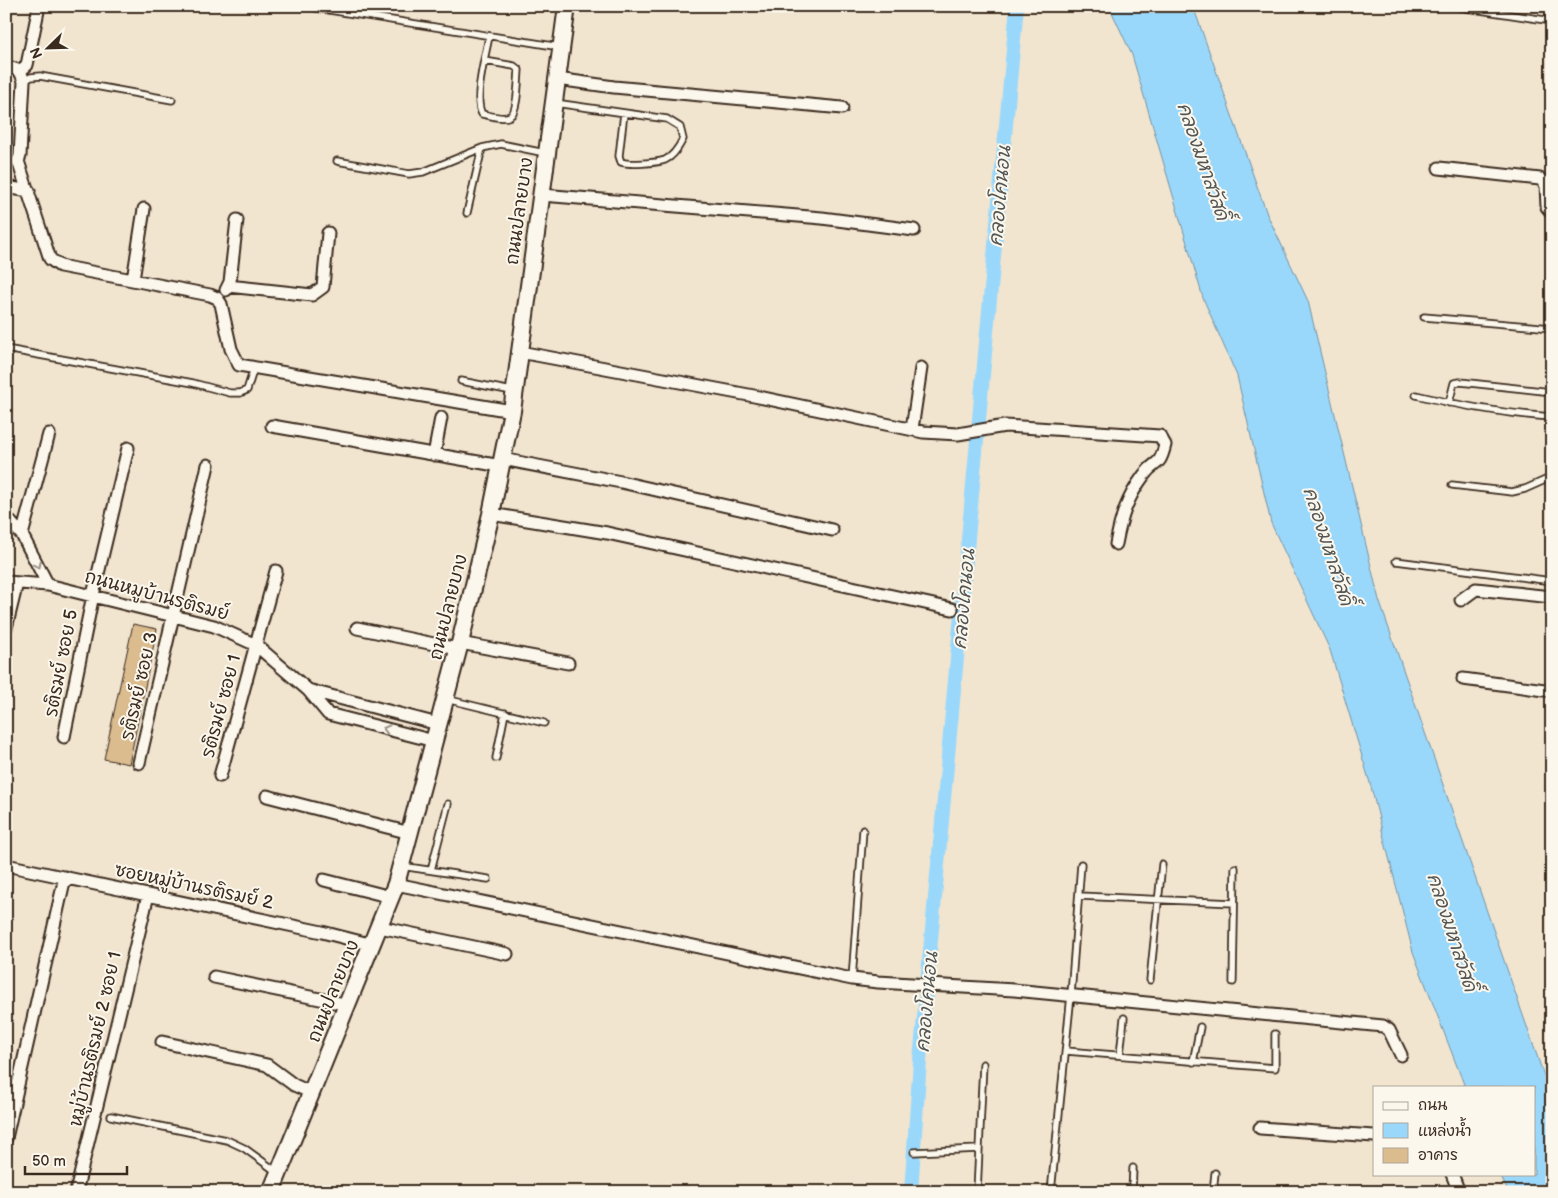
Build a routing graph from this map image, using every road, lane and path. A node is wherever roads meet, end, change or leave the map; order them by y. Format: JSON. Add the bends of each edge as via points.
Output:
{"nodes":[{"id":1,"x":39,"y":6,"type":"edge"},
{"id":2,"x":304,"y":6,"type":"edge"},
{"id":3,"x":567,"y":6,"type":"edge"},
{"id":4,"x":1453,"y":6,"type":"edge"},
{"id":5,"x":1552,"y":21,"type":"edge"},
{"id":6,"x":489,"y":36,"type":"junction"},
{"id":7,"x":562,"y":47,"type":"junction"},
{"id":8,"x":485,"y":61,"type":"junction"},
{"id":9,"x":6,"y":66,"type":"edge"},
{"id":10,"x":22,"y":76,"type":"junction"},
{"id":11,"x":557,"y":78,"type":"junction"},
{"id":12,"x":172,"y":100,"type":"dead end"},
{"id":13,"x":554,"y":103,"type":"junction"},
{"id":14,"x":842,"y":108,"type":"dead end"},
{"id":15,"x":624,"y":113,"type":"junction"},
{"id":16,"x":482,"y":148,"type":"junction"},
{"id":17,"x":547,"y":154,"type":"junction"},
{"id":18,"x":337,"y":161,"type":"dead end"},
{"id":19,"x":1439,"y":168,"type":"dead end"},
{"id":20,"x":6,"y":186,"type":"edge"},
{"id":21,"x":29,"y":191,"type":"junction"},
{"id":22,"x":542,"y":195,"type":"junction"},
{"id":23,"x":144,"y":209,"type":"dead end"},
{"id":24,"x":467,"y":213,"type":"dead end"},
{"id":25,"x":1552,"y":213,"type":"edge"},
{"id":26,"x":237,"y":220,"type":"dead end"},
{"id":27,"x":914,"y":230,"type":"dead end"},
{"id":28,"x":328,"y":233,"type":"dead end"},
{"id":29,"x":134,"y":280,"type":"junction"},
{"id":30,"x":228,"y":286,"type":"junction"},
{"id":31,"x":217,"y":298,"type":"junction"},
{"id":32,"x":1424,"y":316,"type":"dead end"},
{"id":33,"x":1552,"y":328,"type":"edge"},
{"id":34,"x":6,"y":349,"type":"edge"},
{"id":35,"x":520,"y":352,"type":"junction"},
{"id":36,"x":254,"y":368,"type":"junction"},
{"id":37,"x":921,"y":368,"type":"dead end"},
{"id":38,"x":461,"y":381,"type":"dead end"},
{"id":39,"x":515,"y":392,"type":"junction"},
{"id":40,"x":1552,"y":392,"type":"edge"},
{"id":41,"x":1416,"y":394,"type":"dead end"},
{"id":42,"x":1449,"y":403,"type":"junction"},
{"id":43,"x":512,"y":410,"type":"junction"},
{"id":44,"x":440,"y":418,"type":"dead end"},
{"id":45,"x":1552,"y":418,"type":"edge"},
{"id":46,"x":272,"y":426,"type":"dead end"},
{"id":47,"x":912,"y":429,"type":"junction"},
{"id":48,"x":49,"y":434,"type":"dead end"},
{"id":49,"x":128,"y":448,"type":"dead end"},
{"id":50,"x":434,"y":455,"type":"junction"},
{"id":51,"x":502,"y":463,"type":"junction"},
{"id":52,"x":208,"y":465,"type":"dead end"},
{"id":53,"x":1552,"y":477,"type":"edge"},
{"id":54,"x":1452,"y":485,"type":"dead end"},
{"id":55,"x":491,"y":514,"type":"junction"},
{"id":56,"x":6,"y":517,"type":"edge"},
{"id":57,"x":832,"y":530,"type":"dead end"},
{"id":58,"x":22,"y":535,"type":"junction"},
{"id":59,"x":1116,"y":544,"type":"dead end"},
{"id":60,"x":1396,"y":561,"type":"dead end"},
{"id":61,"x":276,"y":571,"type":"dead end"},
{"id":62,"x":1552,"y":581,"type":"edge"},
{"id":63,"x":12,"y":583,"type":"edge"},
{"id":64,"x":48,"y":585,"type":"junction"},
{"id":65,"x":93,"y":595,"type":"junction"},
{"id":66,"x":1552,"y":597,"type":"edge"},
{"id":67,"x":1461,"y":600,"type":"dead end"},
{"id":68,"x":952,"y":609,"type":"dead end"},
{"id":69,"x":172,"y":616,"type":"junction"},
{"id":70,"x":6,"y":628,"type":"edge"},
{"id":71,"x":357,"y":628,"type":"dead end"},
{"id":72,"x":256,"y":645,"type":"junction"},
{"id":73,"x":459,"y":646,"type":"junction"},
{"id":74,"x":568,"y":663,"type":"dead end"},
{"id":75,"x":1463,"y":679,"type":"dead end"},
{"id":76,"x":308,"y":690,"type":"junction"},
{"id":77,"x":1552,"y":691,"type":"edge"},
{"id":78,"x":444,"y":699,"type":"junction"},
{"id":79,"x":505,"y":713,"type":"junction"},
{"id":80,"x":544,"y":723,"type":"dead end"},
{"id":81,"x":438,"y":724,"type":"junction"},
{"id":82,"x":64,"y":737,"type":"dead end"},
{"id":83,"x":434,"y":741,"type":"junction"},
{"id":84,"x":496,"y":758,"type":"dead end"},
{"id":85,"x":139,"y":763,"type":"dead end"},
{"id":86,"x":220,"y":776,"type":"dead end"},
{"id":87,"x":267,"y":796,"type":"dead end"},
{"id":88,"x":448,"y":804,"type":"dead end"},
{"id":89,"x":863,"y":830,"type":"dead end"},
{"id":90,"x":410,"y":833,"type":"junction"},
{"id":91,"x":1081,"y":864,"type":"dead end"},
{"id":92,"x":1162,"y":864,"type":"dead end"},
{"id":93,"x":6,"y":865,"type":"edge"},
{"id":94,"x":401,"y":866,"type":"junction"},
{"id":95,"x":1235,"y":868,"type":"dead end"},
{"id":96,"x":431,"y":870,"type":"junction"},
{"id":97,"x":65,"y":877,"type":"junction"},
{"id":98,"x":488,"y":879,"type":"dead end"},
{"id":99,"x":324,"y":880,"type":"dead end"},
{"id":100,"x":394,"y":891,"type":"junction"},
{"id":101,"x":148,"y":894,"type":"junction"},
{"id":102,"x":1079,"y":896,"type":"junction"},
{"id":103,"x":1157,"y":899,"type":"junction"},
{"id":104,"x":1234,"y":903,"type":"junction"},
{"id":105,"x":380,"y":927,"type":"junction"},
{"id":106,"x":374,"y":945,"type":"junction"},
{"id":107,"x":507,"y":954,"type":"dead end"},
{"id":108,"x":214,"y":977,"type":"dead end"},
{"id":109,"x":852,"y":979,"type":"junction"},
{"id":110,"x":1150,"y":980,"type":"dead end"},
{"id":111,"x":1233,"y":982,"type":"dead end"},
{"id":112,"x":1071,"y":995,"type":"junction"},
{"id":113,"x":349,"y":1005,"type":"junction"},
{"id":114,"x":1124,"y":1018,"type":"dead end"},
{"id":115,"x":1200,"y":1027,"type":"dead end"},
{"id":116,"x":1275,"y":1034,"type":"dead end"},
{"id":117,"x":162,"y":1042,"type":"dead end"},
{"id":118,"x":1066,"y":1051,"type":"junction"},
{"id":119,"x":1120,"y":1056,"type":"junction"},
{"id":120,"x":1401,"y":1056,"type":"dead end"},
{"id":121,"x":1193,"y":1062,"type":"junction"},
{"id":122,"x":984,"y":1064,"type":"dead end"},
{"id":123,"x":312,"y":1093,"type":"junction"},
{"id":124,"x":111,"y":1116,"type":"dead end"},
{"id":125,"x":1260,"y":1128,"type":"dead end"},
{"id":126,"x":1373,"y":1136,"type":"edge"},
{"id":127,"x":6,"y":1138,"type":"edge"},
{"id":128,"x":979,"y":1149,"type":"junction"},
{"id":129,"x":914,"y":1152,"type":"dead end"},
{"id":130,"x":1133,"y":1168,"type":"dead end"},
{"id":131,"x":279,"y":1173,"type":"junction"},
{"id":132,"x":1215,"y":1173,"type":"dead end"},
{"id":133,"x":1453,"y":1176,"type":"edge"},
{"id":134,"x":76,"y":1192,"type":"edge"},
{"id":135,"x":271,"y":1192,"type":"edge"},
{"id":136,"x":977,"y":1192,"type":"edge"},
{"id":137,"x":1051,"y":1192,"type":"edge"},
{"id":138,"x":1132,"y":1192,"type":"edge"},
{"id":139,"x":1213,"y":1192,"type":"edge"},
{"id":140,"x":1459,"y":1192,"type":"edge"}],
"edges":[{"from":1,"to":10,"type":"street"},
{"from":2,"to":6,"type":"lane"},
{"from":3,"to":7,"type":"street","name":"ถนนปลายบาง"},
{"from":4,"to":5,"type":"lane"},
{"from":6,"to":7,"type":"lane"},
{"from":6,"to":8,"type":"lane"},
{"from":7,"to":11,"type":"street","name":"ถนนปลายบาง"},
{"from":8,"to":8,"type":"lane","via":[[514,66],[519,70],[512,116],[482,114],[480,111],[478,102]]},
{"from":9,"to":10,"type":"street"},
{"from":10,"to":12,"type":"lane","via":[[40,76]]},
{"from":10,"to":21,"type":"street","via":[[18,161]]},
{"from":11,"to":13,"type":"street","name":"ถนนปลายบาง"},
{"from":11,"to":14,"type":"street","via":[[614,87]]},
{"from":13,"to":15,"type":"lane"},
{"from":13,"to":17,"type":"street","name":"ถนนปลายบาง"},
{"from":15,"to":15,"type":"lane","via":[[621,162],[665,160],[679,148],[683,139],[680,127],[667,120]]},
{"from":16,"to":17,"type":"lane","via":[[501,144]]},
{"from":16,"to":18,"type":"lane","via":[[409,174]]},
{"from":16,"to":24,"type":"lane"},
{"from":17,"to":22,"type":"street","name":"ถนนปลายบาง"},
{"from":19,"to":25,"type":"street","via":[[1540,179],[1546,185],[1547,207]]},
{"from":20,"to":21,"type":"street"},
{"from":21,"to":29,"type":"street","via":[[50,259],[60,266]]},
{"from":22,"to":27,"type":"street","via":[[822,218]]},
{"from":22,"to":35,"type":"street","name":"ถนนปลายบาง"},
{"from":23,"to":29,"type":"street"},
{"from":26,"to":30,"type":"street"},
{"from":28,"to":30,"type":"street","via":[[322,287],[312,295]]},
{"from":29,"to":31,"type":"street"},
{"from":30,"to":31,"type":"street"},
{"from":31,"to":36,"type":"street","via":[[231,349],[239,365]]},
{"from":32,"to":33,"type":"lane"},
{"from":34,"to":36,"type":"lane","via":[[230,393],[247,390]]},
{"from":35,"to":39,"type":"street","name":"ถนนปลายบาง"},
{"from":35,"to":47,"type":"street"},
{"from":36,"to":43,"type":"street"},
{"from":37,"to":47,"type":"street"},
{"from":38,"to":39,"type":"lane"},
{"from":39,"to":43,"type":"street","name":"ถนนปลายบาง"},
{"from":40,"to":42,"type":"lane","via":[[1460,382],[1454,383]]},
{"from":41,"to":42,"type":"lane"},
{"from":42,"to":45,"type":"lane"},
{"from":43,"to":51,"type":"street","name":"ถนนปลายบาง"},
{"from":44,"to":50,"type":"street"},
{"from":46,"to":50,"type":"street"},
{"from":47,"to":59,"type":"street","via":[[939,434],[970,434],[990,428],[1064,429],[1160,436],[1165,445],[1161,461],[1143,476],[1122,510]]},
{"from":48,"to":58,"type":"street"},
{"from":49,"to":65,"type":"street","name":"รติรมย์ ซอย 5"},
{"from":50,"to":51,"type":"street"},
{"from":51,"to":55,"type":"street","name":"ถนนปลายบาง"},
{"from":51,"to":57,"type":"street","via":[[620,482]]},
{"from":52,"to":69,"type":"street","name":"รติรมย์ ซอย 3"},
{"from":53,"to":54,"type":"lane","via":[[1512,492]]},
{"from":55,"to":68,"type":"street","via":[[607,533]]},
{"from":55,"to":73,"type":"street","name":"ถนนปลายบาง"},
{"from":56,"to":58,"type":"street"},
{"from":58,"to":64,"type":"street","one_way":true},
{"from":60,"to":62,"type":"lane"},
{"from":61,"to":72,"type":"street","name":"รติรมย์ ซอย 1"},
{"from":63,"to":64,"type":"street","name":"ถนนหมูบ้านรติรมย์"},
{"from":63,"to":70,"type":"street"},
{"from":64,"to":65,"type":"street","name":"ถนนหมูบ้านรติรมย์"},
{"from":65,"to":69,"type":"street","name":"ถนนหมูบ้านรติรมย์"},
{"from":65,"to":82,"type":"street","name":"รติรมย์ ซอย 5"},
{"from":66,"to":67,"type":"street","via":[[1476,589]]},
{"from":69,"to":72,"type":"street","name":"ถนนหมูบ้านรติรมย์","via":[[214,626]]},
{"from":69,"to":85,"type":"street","name":"รติรมย์ ซอย 3"},
{"from":71,"to":73,"type":"street"},
{"from":72,"to":76,"type":"street","name":"ถนนหมูบ้านรติรมย์"},
{"from":72,"to":86,"type":"street","name":"รติรมย์ ซอย 1"},
{"from":73,"to":74,"type":"street"},
{"from":73,"to":78,"type":"street","name":"ถนนปลายบาง"},
{"from":75,"to":77,"type":"street"},
{"from":76,"to":81,"type":"street"},
{"from":83,"to":76,"type":"street","name":"ถนนหมูบ้านรติรมย์","one_way":true,"via":[[328,714]]},
{"from":78,"to":79,"type":"lane"},
{"from":78,"to":81,"type":"street","name":"ถนนปลายบาง"},
{"from":79,"to":80,"type":"lane"},
{"from":79,"to":84,"type":"lane"},
{"from":81,"to":83,"type":"street","name":"ถนนปลายบาง"},
{"from":83,"to":90,"type":"street","name":"ถนนปลายบาง"},
{"from":87,"to":90,"type":"street"},
{"from":88,"to":96,"type":"lane"},
{"from":89,"to":109,"type":"lane"},
{"from":90,"to":94,"type":"street","name":"ถนนปลายบาง"},
{"from":91,"to":102,"type":"lane"},
{"from":92,"to":103,"type":"lane"},
{"from":93,"to":97,"type":"street","name":"ซอยหมู่บ้านรติรมย์ 2"},
{"from":94,"to":96,"type":"lane"},
{"from":94,"to":100,"type":"street","name":"ถนนปลายบาง"},
{"from":95,"to":104,"type":"lane"},
{"from":96,"to":98,"type":"lane"},
{"from":97,"to":101,"type":"street","name":"ซอยหมู่บ้านรติรมย์ 2"},
{"from":97,"to":127,"type":"street"},
{"from":99,"to":100,"type":"street"},
{"from":100,"to":105,"type":"street","name":"ถนนปลายบาง"},
{"from":100,"to":109,"type":"street"},
{"from":101,"to":106,"type":"street","name":"ซอยหมู่บ้านรติรมย์ 2"},
{"from":101,"to":134,"type":"street","name":"หมู่บ้านรติรมย์ 2 ซอย 1"},
{"from":102,"to":103,"type":"lane"},
{"from":102,"to":112,"type":"lane"},
{"from":103,"to":104,"type":"lane"},
{"from":103,"to":110,"type":"lane"},
{"from":104,"to":111,"type":"lane"},
{"from":105,"to":106,"type":"street","name":"ถนนปลายบาง"},
{"from":105,"to":107,"type":"street"},
{"from":106,"to":113,"type":"street","name":"ถนนปลายบาง"},
{"from":108,"to":113,"type":"street"},
{"from":109,"to":112,"type":"street"},
{"from":112,"to":118,"type":"lane"},
{"from":112,"to":120,"type":"street","via":[[1384,1026]]},
{"from":113,"to":123,"type":"street","name":"ถนนปลายบาง"},
{"from":114,"to":119,"type":"lane"},
{"from":115,"to":121,"type":"lane"},
{"from":116,"to":121,"type":"lane","via":[[1275,1068]]},
{"from":117,"to":123,"type":"street","via":[[267,1065],[294,1085]]},
{"from":118,"to":119,"type":"lane"},
{"from":118,"to":137,"type":"lane"},
{"from":119,"to":121,"type":"lane"},
{"from":122,"to":128,"type":"lane"},
{"from":123,"to":131,"type":"street","name":"ถนนปลายบาง"},
{"from":124,"to":131,"type":"lane","via":[[227,1140]]},
{"from":125,"to":126,"type":"street"},
{"from":128,"to":129,"type":"lane"},
{"from":128,"to":136,"type":"lane"},
{"from":130,"to":138,"type":"lane"},
{"from":131,"to":135,"type":"street","name":"ถนนปลายบาง"},
{"from":132,"to":139,"type":"lane"},
{"from":133,"to":140,"type":"street"}]}
